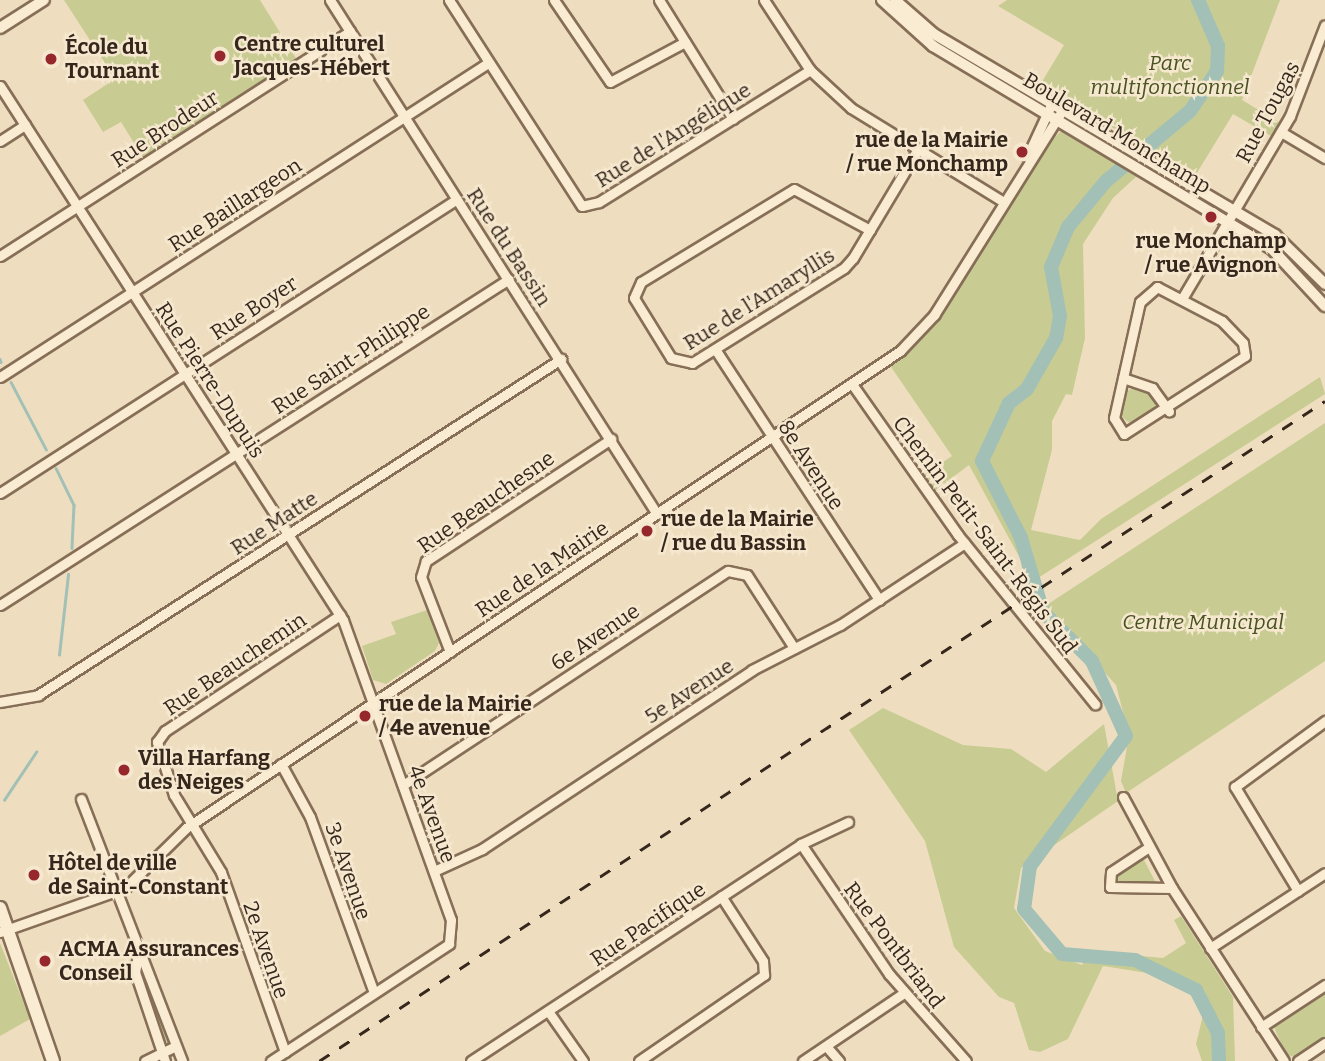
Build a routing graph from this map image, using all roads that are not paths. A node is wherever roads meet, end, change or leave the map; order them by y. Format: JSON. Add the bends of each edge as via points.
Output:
{"nodes":[{"id":1,"x":44,"y":0,"type":"edge"},
{"id":2,"x":330,"y":0,"type":"edge"},
{"id":3,"x":449,"y":0,"type":"edge"},
{"id":4,"x":554,"y":0,"type":"edge"},
{"id":5,"x":659,"y":0,"type":"edge"},
{"id":6,"x":764,"y":0,"type":"edge"},
{"id":7,"x":882,"y":0,"type":"edge"},
{"id":8,"x":895,"y":0,"type":"edge"},
{"id":9,"x":1325,"y":26,"type":"edge"},
{"id":10,"x":0,"y":28,"type":"edge"},
{"id":11,"x":350,"y":31,"type":"junction"},
{"id":12,"x":685,"y":42,"type":"junction"},
{"id":13,"x":488,"y":63,"type":"junction"},
{"id":14,"x":810,"y":70,"type":"junction"},
{"id":15,"x":0,"y":86,"type":"edge"},
{"id":16,"x":1052,"y":103,"type":"junction"},
{"id":17,"x":1063,"y":110,"type":"junction"},
{"id":18,"x":1045,"y":114,"type":"junction"},
{"id":19,"x":405,"y":116,"type":"junction"},
{"id":20,"x":733,"y":119,"type":"junction"},
{"id":21,"x":1056,"y":120,"type":"junction"},
{"id":22,"x":25,"y":125,"type":"junction"},
{"id":23,"x":1281,"y":132,"type":"junction"},
{"id":24,"x":0,"y":141,"type":"edge"},
{"id":25,"x":917,"y":151,"type":"junction"},
{"id":26,"x":1325,"y":158,"type":"edge"},
{"id":27,"x":1026,"y":159,"type":"junction"},
{"id":28,"x":457,"y":198,"type":"junction"},
{"id":29,"x":1002,"y":201,"type":"junction"},
{"id":30,"x":78,"y":206,"type":"junction"},
{"id":31,"x":1234,"y":211,"type":"junction"},
{"id":32,"x":1228,"y":222,"type":"junction"},
{"id":33,"x":870,"y":230,"type":"junction"},
{"id":34,"x":0,"y":256,"type":"edge"},
{"id":35,"x":509,"y":279,"type":"junction"},
{"id":36,"x":1325,"y":284,"type":"edge"},
{"id":37,"x":132,"y":292,"type":"junction"},
{"id":38,"x":1183,"y":297,"type":"junction"},
{"id":39,"x":1325,"y":306,"type":"edge"},
{"id":40,"x":715,"y":349,"type":"junction"},
{"id":41,"x":561,"y":359,"type":"junction"},
{"id":42,"x":185,"y":373,"type":"junction"},
{"id":43,"x":0,"y":377,"type":"edge"},
{"id":44,"x":1123,"y":378,"type":"junction"},
{"id":45,"x":852,"y":384,"type":"junction"},
{"id":46,"x":1169,"y":411,"type":"junction"},
{"id":47,"x":772,"y":437,"type":"junction"},
{"id":48,"x":611,"y":439,"type":"junction"},
{"id":49,"x":237,"y":454,"type":"junction"},
{"id":50,"x":0,"y":493,"type":"edge"},
{"id":51,"x":657,"y":514,"type":"junction"},
{"id":52,"x":289,"y":535,"type":"junction"},
{"id":53,"x":965,"y":543,"type":"junction"},
{"id":54,"x":879,"y":600,"type":"junction"},
{"id":55,"x":0,"y":605,"type":"edge"},
{"id":56,"x":340,"y":615,"type":"junction"},
{"id":57,"x":794,"y":648,"type":"junction"},
{"id":58,"x":450,"y":652,"type":"junction"},
{"id":59,"x":0,"y":702,"type":"edge"},
{"id":60,"x":373,"y":703,"type":"junction"},
{"id":61,"x":1095,"y":704,"type":"dead end"},
{"id":62,"x":1325,"y":721,"type":"edge"},
{"id":63,"x":281,"y":764,"type":"junction"},
{"id":64,"x":403,"y":785,"type":"junction"},
{"id":65,"x":1123,"y":797,"type":"dead end"},
{"id":66,"x":81,"y":799,"type":"dead end"},
{"id":67,"x":848,"y":822,"type":"dead end"},
{"id":68,"x":192,"y":823,"type":"junction"},
{"id":69,"x":801,"y":844,"type":"junction"},
{"id":70,"x":1149,"y":847,"type":"junction"},
{"id":71,"x":433,"y":871,"type":"junction"},
{"id":72,"x":1325,"y":873,"type":"edge"},
{"id":73,"x":1172,"y":888,"type":"junction"},
{"id":74,"x":1298,"y":891,"type":"junction"},
{"id":75,"x":115,"y":893,"type":"junction"},
{"id":76,"x":721,"y":896,"type":"junction"},
{"id":77,"x":0,"y":908,"type":"edge"},
{"id":78,"x":4,"y":930,"type":"edge"},
{"id":79,"x":1210,"y":948,"type":"junction"},
{"id":80,"x":138,"y":954,"type":"junction"},
{"id":81,"x":1325,"y":985,"type":"edge"},
{"id":82,"x":374,"y":993,"type":"junction"},
{"id":83,"x":904,"y":993,"type":"junction"},
{"id":84,"x":548,"y":1011,"type":"junction"},
{"id":85,"x":1261,"y":1027,"type":"junction"},
{"id":86,"x":1325,"y":1043,"type":"edge"},
{"id":87,"x":176,"y":1046,"type":"junction"},
{"id":88,"x":826,"y":1046,"type":"junction"},
{"id":89,"x":162,"y":1051,"type":"junction"},
{"id":90,"x":285,"y":1052,"type":"junction"},
{"id":91,"x":53,"y":1061,"type":"edge"},
{"id":92,"x":145,"y":1061,"type":"edge"},
{"id":93,"x":165,"y":1061,"type":"edge"},
{"id":94,"x":181,"y":1061,"type":"edge"},
{"id":95,"x":271,"y":1061,"type":"edge"},
{"id":96,"x":471,"y":1061,"type":"edge"},
{"id":97,"x":583,"y":1061,"type":"edge"},
{"id":98,"x":639,"y":1061,"type":"edge"},
{"id":99,"x":803,"y":1061,"type":"edge"},
{"id":100,"x":839,"y":1061,"type":"edge"},
{"id":101,"x":966,"y":1061,"type":"edge"},
{"id":102,"x":1284,"y":1061,"type":"edge"},
{"id":103,"x":1298,"y":1061,"type":"edge"}],
"edges":[{"from":1,"to":10,"type":"street"},
{"from":2,"to":11,"type":"street","name":"Rue du Bassin"},
{"from":3,"to":13,"type":"street","name":"Rue de l'Angélique"},
{"from":4,"to":12,"type":"street","via":[[610,82]]},
{"from":5,"to":12,"type":"street"},
{"from":6,"to":14,"type":"street"},
{"from":7,"to":18,"type":"street","name":"Boulevard Monchamp","via":[[926,42]]},
{"from":8,"to":16,"type":"street","name":"Boulevard Monchamp","via":[[934,34]]},
{"from":9,"to":23,"type":"street","name":"Rue Tougas"},
{"from":11,"to":19,"type":"street","name":"Rue du Bassin"},
{"from":11,"to":30,"type":"street","name":"Rue Brodeur"},
{"from":12,"to":20,"type":"street"},
{"from":13,"to":19,"type":"street","name":"Rue Baillargeon"},
{"from":13,"to":20,"type":"street","name":"Rue de l'Angélique","via":[[582,206]]},
{"from":14,"to":20,"type":"street","name":"Rue de l'Angélique"},
{"from":14,"to":25,"type":"street","via":[[860,116]]},
{"from":15,"to":22,"type":"street","name":"Rue Pierre-Dupuis"},
{"from":16,"to":17,"type":"street","name":"Boulevard Monchamp"},
{"from":16,"to":18,"type":"street","name":"Rue de la Mairie"},
{"from":17,"to":21,"type":"street","name":"Rue de la Mairie"},
{"from":17,"to":31,"type":"street","name":"Boulevard Monchamp"},
{"from":18,"to":21,"type":"street","name":"Boulevard Monchamp"},
{"from":18,"to":27,"type":"street","name":"Rue de la Mairie"},
{"from":19,"to":28,"type":"street","name":"Rue du Bassin"},
{"from":19,"to":37,"type":"street","name":"Rue Baillargeon"},
{"from":21,"to":27,"type":"street","name":"Rue de la Mairie"},
{"from":21,"to":32,"type":"street","name":"Boulevard Monchamp"},
{"from":22,"to":24,"type":"street"},
{"from":22,"to":30,"type":"street","name":"Rue Pierre-Dupuis"},
{"from":23,"to":26,"type":"street"},
{"from":23,"to":31,"type":"street","name":"Rue Tougas"},
{"from":25,"to":29,"type":"street"},
{"from":25,"to":33,"type":"street","name":"Rue de l'Amaryllis"},
{"from":27,"to":29,"type":"street","name":"Rue de la Mairie"},
{"from":28,"to":35,"type":"street","name":"Rue du Bassin"},
{"from":28,"to":42,"type":"street","name":"Rue Boyer"},
{"from":29,"to":45,"type":"street","name":"Rue de la Mairie","via":[[925,328]]},
{"from":30,"to":34,"type":"street","name":"Rue Brodeur"},
{"from":30,"to":37,"type":"street","name":"Rue Pierre-Dupuis"},
{"from":31,"to":32,"type":"street","name":"Rue Tougas"},
{"from":31,"to":36,"type":"street","name":"Boulevard Monchamp","via":[[1293,248]]},
{"from":32,"to":38,"type":"street","name":"Rue Tougas"},
{"from":32,"to":39,"type":"street","name":"Boulevard Monchamp","via":[[1287,261]]},
{"from":33,"to":40,"type":"street","name":"Rue de l'Amaryllis","via":[[838,273]]},
{"from":33,"to":40,"type":"street","name":"Rue de l'Amaryllis","via":[[794,188],[638,285],[636,302],[674,361],[687,365]]},
{"from":35,"to":41,"type":"street","name":"Rue du Bassin"},
{"from":35,"to":49,"type":"street","name":"Rue Saint-Philippe"},
{"from":37,"to":42,"type":"street","name":"Rue Pierre-Dupuis"},
{"from":37,"to":43,"type":"street","name":"Rue Baillargeon"},
{"from":38,"to":44,"type":"street","via":[[1161,287],[1144,293]]},
{"from":38,"to":46,"type":"street","via":[[1229,327],[1245,352],[1236,366]]},
{"from":40,"to":47,"type":"street","name":"8e Avenue"},
{"from":41,"to":48,"type":"street","name":"Rue du Bassin"},
{"from":41,"to":52,"type":"street","name":"Rue Matte"},
{"from":42,"to":49,"type":"street","name":"Rue Pierre-Dupuis"},
{"from":42,"to":50,"type":"street","name":"Rue Boyer"},
{"from":44,"to":46,"type":"street","via":[[1152,388]]},
{"from":44,"to":46,"type":"street","via":[[1113,423],[1121,433],[1133,434]]},
{"from":45,"to":47,"type":"street","name":"Rue de la Mairie"},
{"from":45,"to":53,"type":"street","name":"Chemin Petit-Saint-Régis Sud"},
{"from":47,"to":51,"type":"street","name":"Rue de la Mairie"},
{"from":47,"to":54,"type":"street","name":"8e Avenue"},
{"from":48,"to":51,"type":"street","name":"Rue du Bassin"},
{"from":48,"to":58,"type":"street","name":"Rue Beauchesne","via":[[426,561],[421,578]]},
{"from":49,"to":52,"type":"street","name":"Rue Pierre-Dupuis"},
{"from":49,"to":55,"type":"street","name":"Rue Saint-Philippe"},
{"from":51,"to":58,"type":"street","name":"Rue de la Mairie"},
{"from":52,"to":56,"type":"street","name":"Rue Pierre-Dupuis"},
{"from":52,"to":59,"type":"street","name":"Rue Matte","via":[[38,695]]},
{"from":53,"to":54,"type":"street","name":"5e Avenue"},
{"from":53,"to":61,"type":"street","name":"Chemin Petit-Saint-Régis Sud"},
{"from":54,"to":57,"type":"street","name":"5e Avenue"},
{"from":56,"to":60,"type":"street","name":"Rue Pierre-Dupuis"},
{"from":56,"to":68,"type":"street","name":"Rue Beauchemin","via":[[160,736],[158,749],[172,789]]},
{"from":57,"to":64,"type":"street","name":"6e Avenue","via":[[738,569]]},
{"from":57,"to":71,"type":"street","name":"5e Avenue","via":[[482,849]]},
{"from":58,"to":60,"type":"street","name":"Rue de la Mairie"},
{"from":60,"to":63,"type":"street","name":"Rue de la Mairie"},
{"from":60,"to":64,"type":"street","name":"4e Avenue"},
{"from":62,"to":74,"type":"street","via":[[1235,787]]},
{"from":63,"to":68,"type":"street","name":"Rue de la Mairie"},
{"from":63,"to":82,"type":"street","name":"3e Avenue","via":[[310,817]]},
{"from":64,"to":71,"type":"street","name":"4e Avenue"},
{"from":65,"to":70,"type":"street"},
{"from":66,"to":75,"type":"street"},
{"from":67,"to":69,"type":"street","name":"Rue Pacifique"},
{"from":68,"to":75,"type":"street","name":"Rue de la Mairie"},
{"from":68,"to":90,"type":"street","name":"2e Avenue","via":[[220,872]]},
{"from":69,"to":76,"type":"street","name":"Rue Pacifique"},
{"from":69,"to":83,"type":"street","name":"Rue Pontbriand"},
{"from":70,"to":73,"type":"street"},
{"from":70,"to":73,"type":"street","via":[[1111,872],[1110,887]]},
{"from":71,"to":82,"type":"street","name":"4e Avenue","via":[[453,938]]},
{"from":72,"to":74,"type":"street"},
{"from":73,"to":79,"type":"street"},
{"from":74,"to":79,"type":"street"},
{"from":75,"to":78,"type":"street","name":"Rue de la Mairie"},
{"from":75,"to":80,"type":"street"},
{"from":76,"to":84,"type":"street","name":"Rue Pacifique"},
{"from":76,"to":98,"type":"street","via":[[763,961],[764,975]]},
{"from":77,"to":78,"type":"main road"},
{"from":78,"to":91,"type":"main road"},
{"from":79,"to":85,"type":"street"},
{"from":80,"to":87,"type":"street","via":[[150,967]]},
{"from":80,"to":89,"type":"street","via":[[135,972]]},
{"from":81,"to":85,"type":"street"},
{"from":82,"to":90,"type":"street"},
{"from":83,"to":88,"type":"street"},
{"from":83,"to":101,"type":"street","name":"Rue Pontbriand"},
{"from":84,"to":96,"type":"street","name":"Rue Pacifique"},
{"from":84,"to":97,"type":"street"},
{"from":85,"to":102,"type":"street"},
{"from":86,"to":103,"type":"street"},
{"from":87,"to":89,"type":"street"},
{"from":87,"to":94,"type":"street"},
{"from":88,"to":99,"type":"street"},
{"from":88,"to":100,"type":"street"},
{"from":89,"to":92,"type":"street"},
{"from":89,"to":93,"type":"street"},
{"from":90,"to":95,"type":"street"}]}
